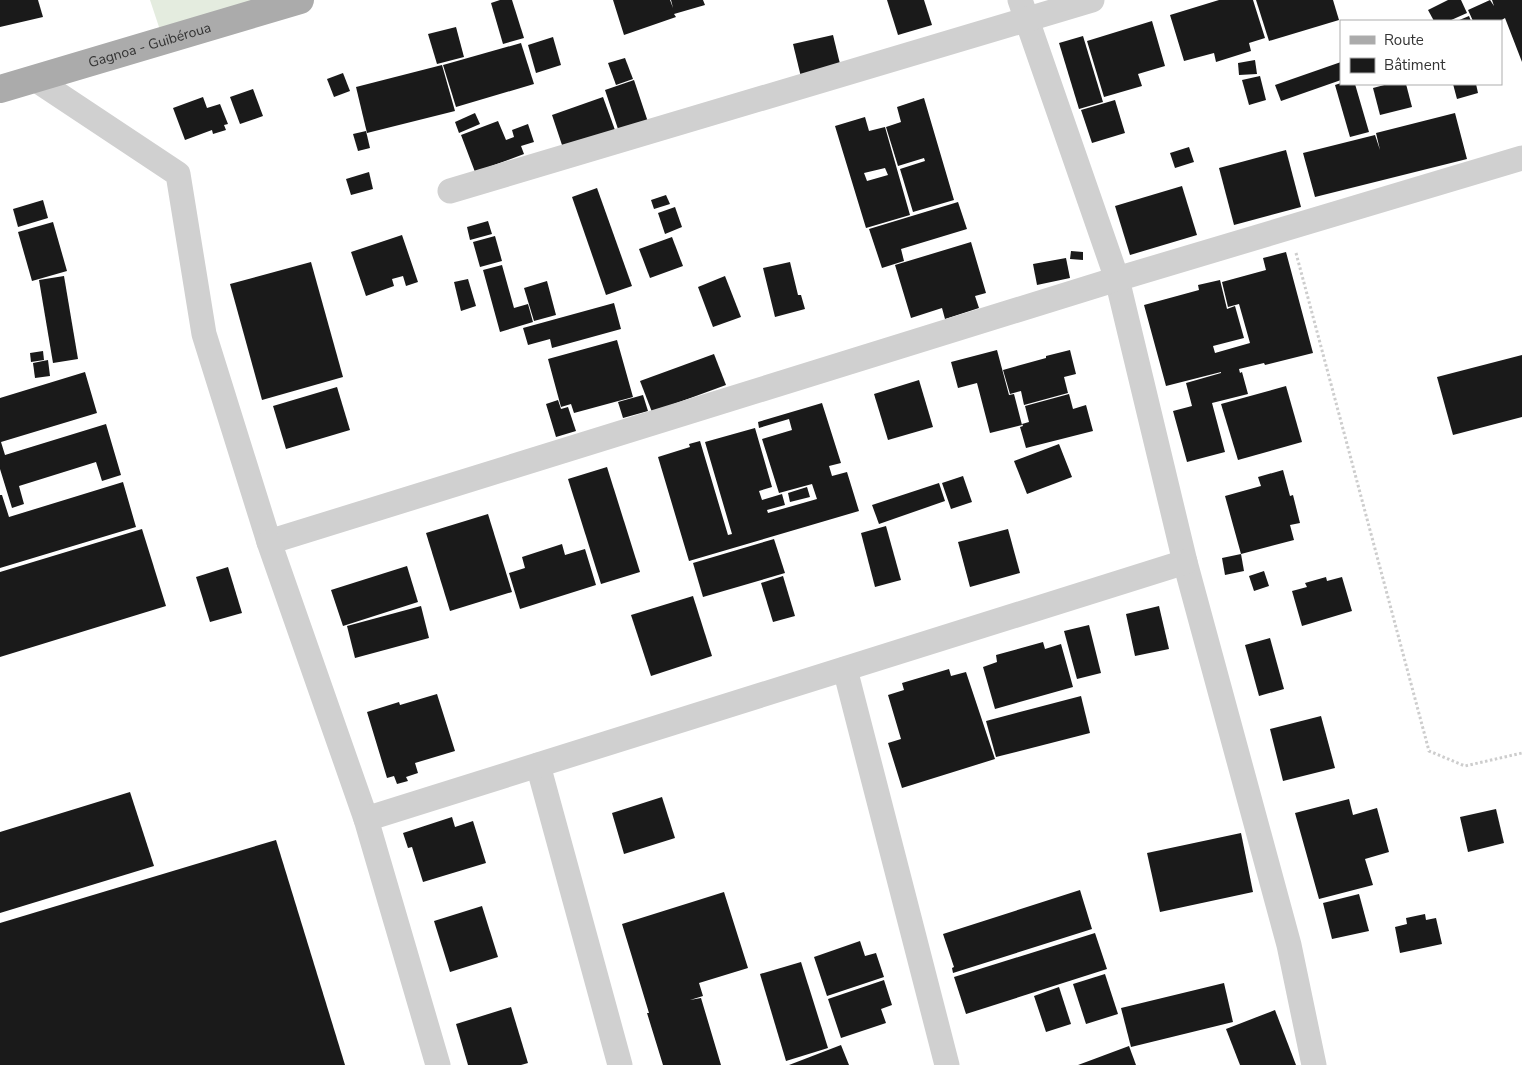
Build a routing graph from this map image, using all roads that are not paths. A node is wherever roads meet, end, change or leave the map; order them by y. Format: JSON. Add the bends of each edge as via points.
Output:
{"nodes":[{"id":1,"x":300,"y":0,"type":"edge"},
{"id":2,"x":1092,"y":0,"type":"edge"},
{"id":3,"x":1023,"y":9,"type":"edge"},
{"id":4,"x":35,"y":79,"type":"junction"},
{"id":5,"x":0,"y":89,"type":"edge"},
{"id":6,"x":1522,"y":158,"type":"edge"},
{"id":7,"x":450,"y":191,"type":"dead end"},
{"id":8,"x":1117,"y":279,"type":"junction"},
{"id":9,"x":269,"y":542,"type":"junction"},
{"id":10,"x":1185,"y":562,"type":"junction"},
{"id":11,"x":845,"y":669,"type":"junction"},
{"id":12,"x":538,"y":765,"type":"junction"},
{"id":13,"x":366,"y":818,"type":"junction"},
{"id":14,"x":438,"y":1065,"type":"edge"},
{"id":15,"x":620,"y":1065,"type":"edge"},
{"id":16,"x":947,"y":1065,"type":"edge"},
{"id":17,"x":1314,"y":1065,"type":"edge"}],
"edges":[{"from":1,"to":4,"type":"main road","name":"Gagnoa - Guibéroua"},
{"from":2,"to":3,"type":"street"},
{"from":3,"to":7,"type":"street"},
{"from":3,"to":8,"type":"street"},
{"from":4,"to":5,"type":"main road","name":"Gagnoa - Guibéroua"},
{"from":4,"to":9,"type":"street","via":[[178,174],[204,334]]},
{"from":6,"to":8,"type":"street"},
{"from":8,"to":9,"type":"street"},
{"from":8,"to":10,"type":"street"},
{"from":9,"to":13,"type":"street"},
{"from":10,"to":11,"type":"street"},
{"from":10,"to":17,"type":"street","via":[[1289,946]]},
{"from":11,"to":12,"type":"street"},
{"from":11,"to":16,"type":"street"},
{"from":12,"to":13,"type":"street"},
{"from":12,"to":15,"type":"street"},
{"from":13,"to":14,"type":"street"}]}
